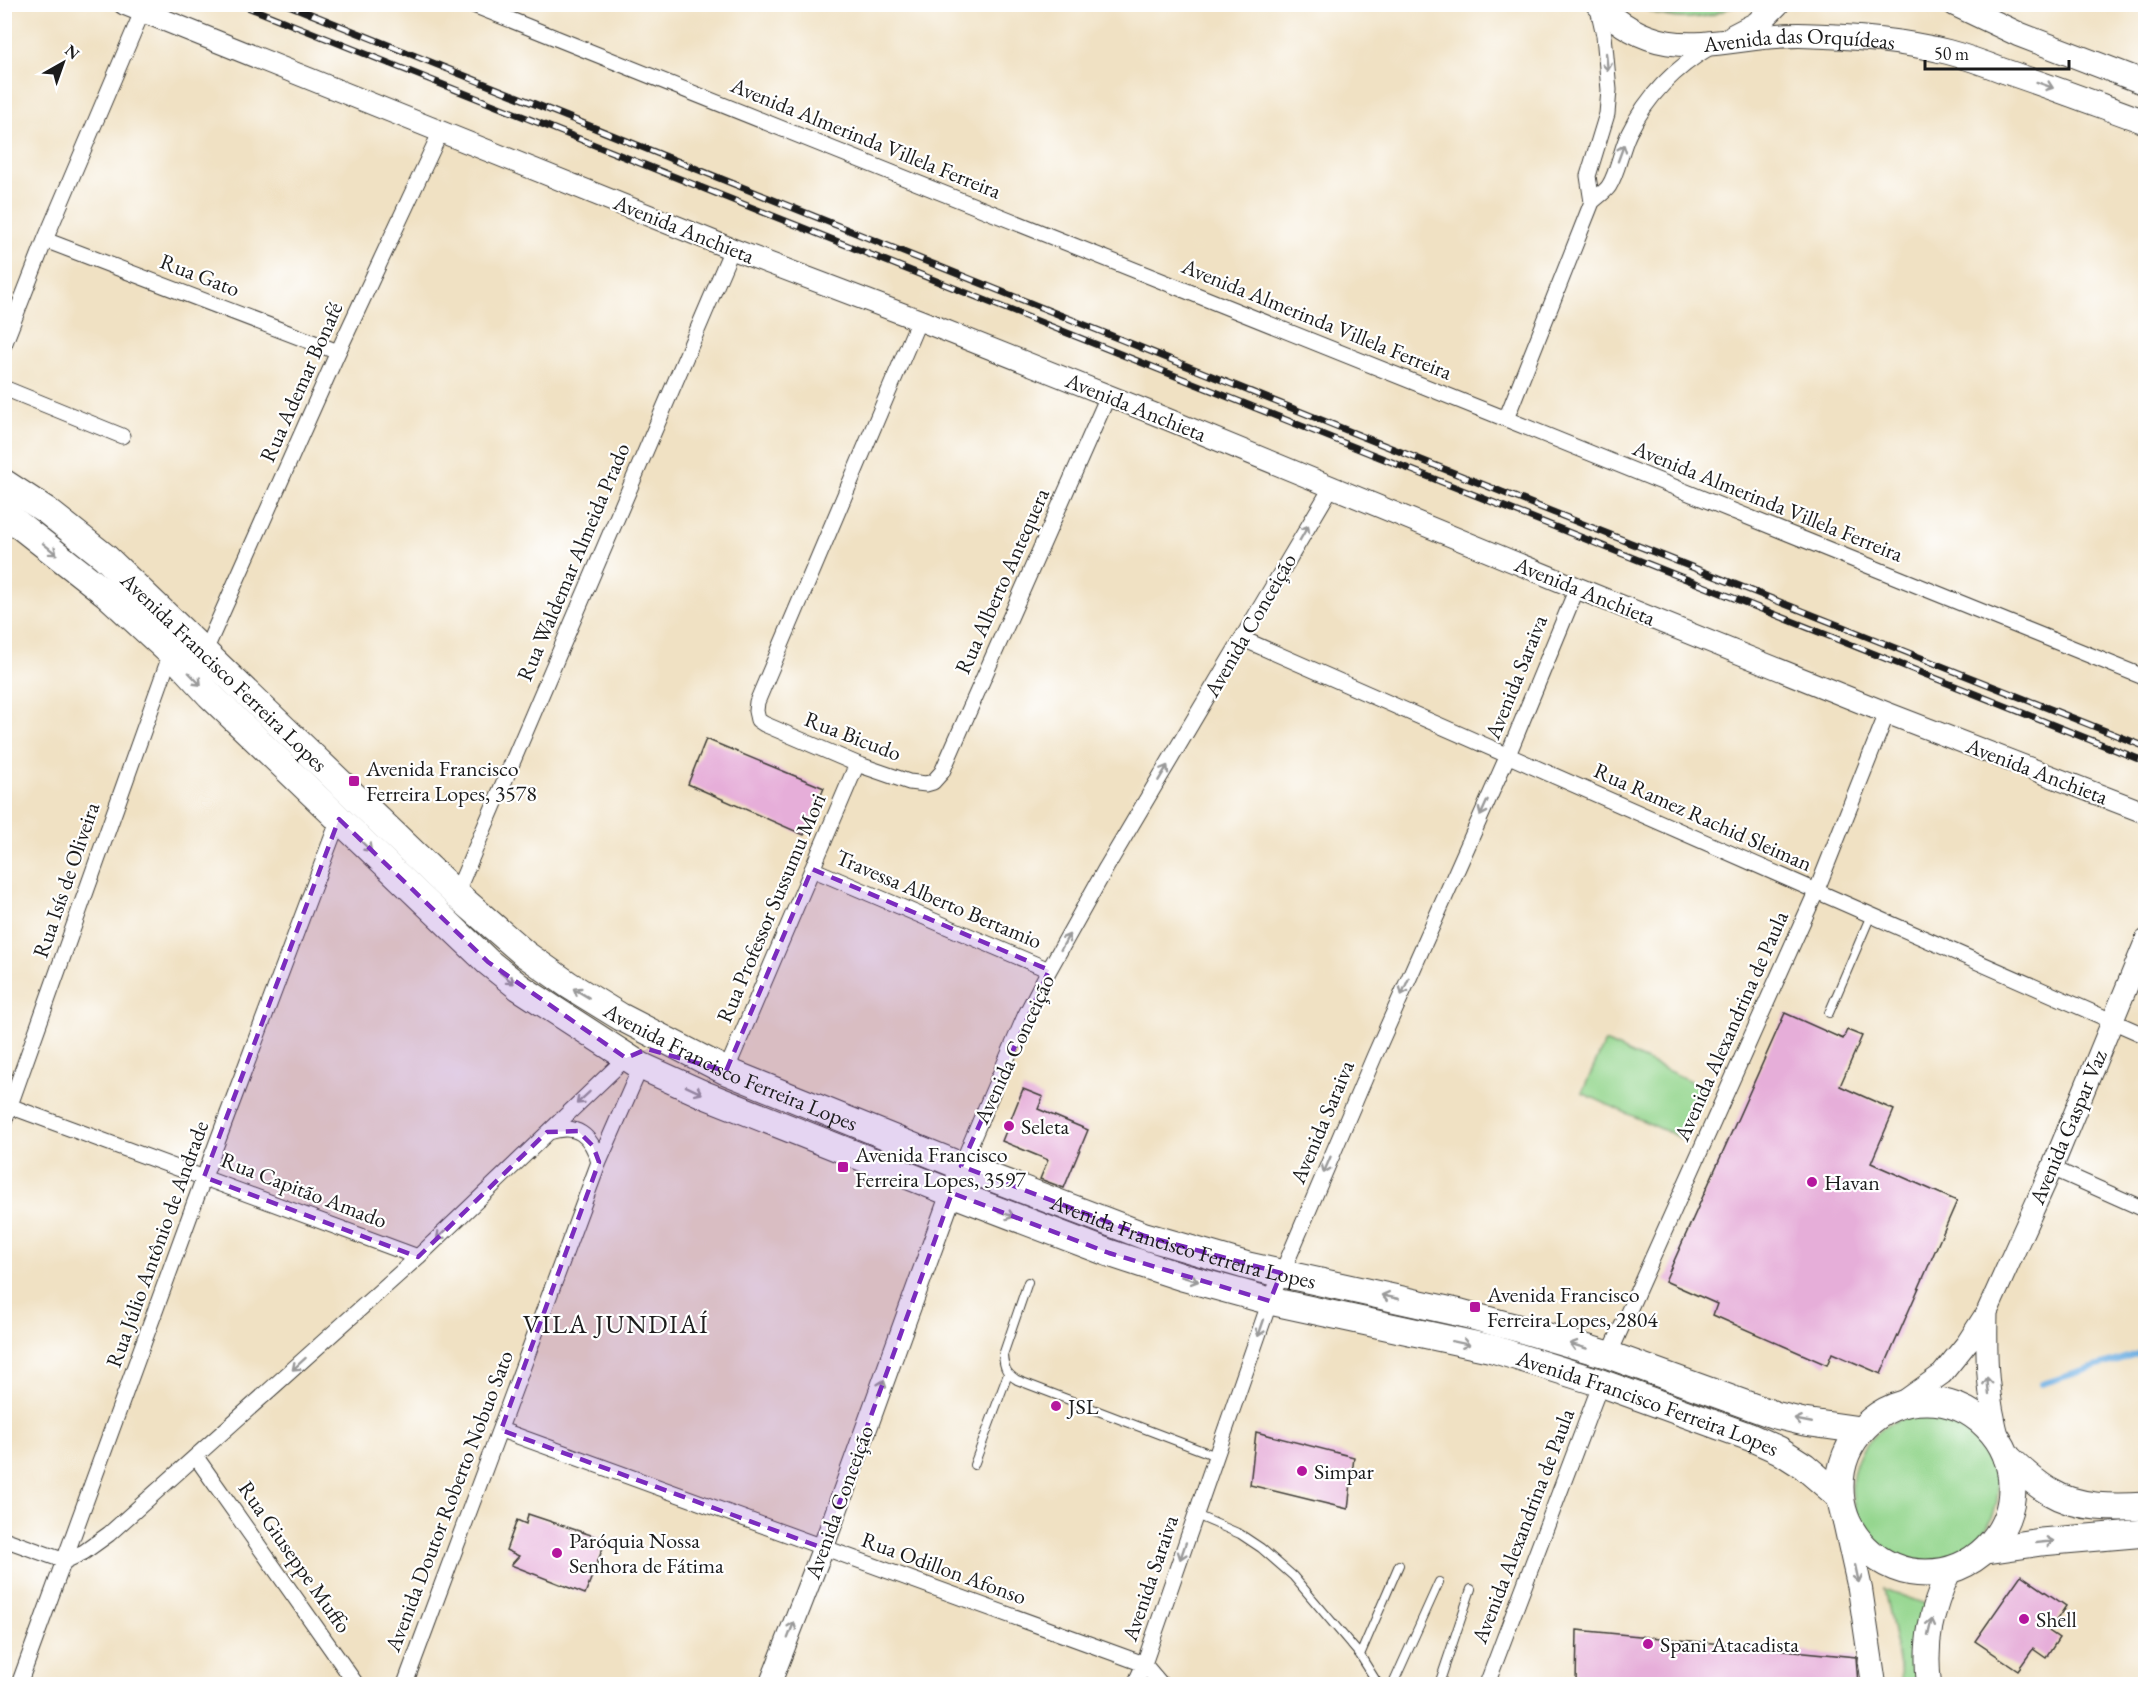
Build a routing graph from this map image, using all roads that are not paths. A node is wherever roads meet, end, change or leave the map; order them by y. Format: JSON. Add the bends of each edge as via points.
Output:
{"nodes":[{"id":1,"x":471,"y":4,"type":"edge"},
{"id":2,"x":1597,"y":4,"type":"edge"},
{"id":3,"x":1777,"y":4,"type":"edge"},
{"id":4,"x":1955,"y":4,"type":"edge"},
{"id":5,"x":133,"y":8,"type":"edge"},
{"id":6,"x":1720,"y":41,"type":"junction"},
{"id":7,"x":2145,"y":83,"type":"edge"},
{"id":8,"x":2145,"y":122,"type":"edge"},
{"id":9,"x":441,"y":131,"type":"junction"},
{"id":10,"x":1592,"y":202,"type":"junction"},
{"id":11,"x":45,"y":240,"type":"junction"},
{"id":12,"x":732,"y":249,"type":"junction"},
{"id":13,"x":919,"y":320,"type":"junction"},
{"id":14,"x":4,"y":345,"type":"edge"},
{"id":15,"x":338,"y":352,"type":"junction"},
{"id":16,"x":4,"y":388,"type":"edge"},
{"id":17,"x":1108,"y":396,"type":"junction"},
{"id":18,"x":1506,"y":419,"type":"junction"},
{"id":19,"x":122,"y":436,"type":"dead end"},
{"id":20,"x":4,"y":483,"type":"edge"},
{"id":21,"x":1331,"y":488,"type":"junction"},
{"id":22,"x":6,"y":519,"type":"edge"},
{"id":23,"x":1576,"y":588,"type":"junction"},
{"id":24,"x":1243,"y":639,"type":"junction"},
{"id":25,"x":205,"y":651,"type":"junction"},
{"id":26,"x":171,"y":653,"type":"junction"},
{"id":27,"x":2145,"y":678,"type":"edge"},
{"id":28,"x":1887,"y":713,"type":"junction"},
{"id":29,"x":1508,"y":755,"type":"junction"},
{"id":30,"x":857,"y":764,"type":"junction"},
{"id":31,"x":933,"y":782,"type":"joint"},
{"id":32,"x":2145,"y":813,"type":"edge"},
{"id":33,"x":339,"y":819,"type":"junction"},
{"id":34,"x":812,"y":868,"type":"junction"},
{"id":35,"x":1816,"y":892,"type":"junction"},
{"id":36,"x":456,"y":894,"type":"junction"},
{"id":37,"x":1871,"y":915,"type":"junction"},
{"id":38,"x":2145,"y":940,"type":"edge"},
{"id":39,"x":1049,"y":970,"type":"junction"},
{"id":40,"x":1829,"y":1012,"type":"dead end"},
{"id":41,"x":2113,"y":1021,"type":"junction"},
{"id":42,"x":2145,"y":1036,"type":"edge"},
{"id":43,"x":633,"y":1062,"type":"junction"},
{"id":44,"x":726,"y":1071,"type":"junction"},
{"id":45,"x":7,"y":1105,"type":"edge"},
{"id":46,"x":4,"y":1122,"type":"edge"},
{"id":47,"x":547,"y":1132,"type":"junction"},
{"id":48,"x":599,"y":1162,"type":"junction"},
{"id":49,"x":961,"y":1166,"type":"junction"},
{"id":50,"x":2052,"y":1168,"type":"junction"},
{"id":51,"x":204,"y":1177,"type":"junction"},
{"id":52,"x":952,"y":1193,"type":"junction"},
{"id":53,"x":2145,"y":1210,"type":"edge"},
{"id":54,"x":417,"y":1257,"type":"junction"},
{"id":55,"x":1281,"y":1273,"type":"junction"},
{"id":56,"x":1028,"y":1282,"type":"dead end"},
{"id":57,"x":1270,"y":1301,"type":"junction"},
{"id":58,"x":1987,"y":1312,"type":"junction"},
{"id":59,"x":1609,"y":1354,"type":"junction"},
{"id":60,"x":1008,"y":1374,"type":"junction"},
{"id":61,"x":1601,"y":1383,"type":"junction"},
{"id":62,"x":1897,"y":1406,"type":"junction"},
{"id":63,"x":501,"y":1430,"type":"junction"},
{"id":64,"x":1860,"y":1430,"type":"junction"},
{"id":65,"x":2003,"y":1450,"type":"junction"},
{"id":66,"x":196,"y":1456,"type":"junction"},
{"id":67,"x":1216,"y":1456,"type":"junction"},
{"id":68,"x":974,"y":1465,"type":"dead end"},
{"id":69,"x":1842,"y":1506,"type":"junction"},
{"id":70,"x":2145,"y":1506,"type":"edge"},
{"id":71,"x":1196,"y":1515,"type":"junction"},
{"id":72,"x":2145,"y":1533,"type":"edge"},
{"id":73,"x":4,"y":1539,"type":"edge"},
{"id":74,"x":823,"y":1548,"type":"junction"},
{"id":75,"x":1987,"y":1550,"type":"junction"},
{"id":76,"x":65,"y":1561,"type":"junction"},
{"id":77,"x":1399,"y":1565,"type":"dead end"},
{"id":78,"x":1948,"y":1571,"type":"junction"},
{"id":79,"x":1439,"y":1582,"type":"dead end"},
{"id":80,"x":1471,"y":1589,"type":"dead end"},
{"id":81,"x":1360,"y":1654,"type":"junction"},
{"id":82,"x":1144,"y":1664,"type":"junction"},
{"id":83,"x":19,"y":1684,"type":"edge"},
{"id":84,"x":356,"y":1684,"type":"edge"},
{"id":85,"x":405,"y":1684,"type":"edge"},
{"id":86,"x":770,"y":1684,"type":"edge"},
{"id":87,"x":1135,"y":1684,"type":"edge"},
{"id":88,"x":1161,"y":1684,"type":"edge"},
{"id":89,"x":1378,"y":1684,"type":"edge"},
{"id":90,"x":1393,"y":1684,"type":"edge"},
{"id":91,"x":1439,"y":1684,"type":"edge"},
{"id":92,"x":1487,"y":1684,"type":"edge"},
{"id":93,"x":1874,"y":1684,"type":"edge"},
{"id":94,"x":1929,"y":1684,"type":"edge"}],
"edges":[{"from":1,"to":18,"type":"street","name":"Avenida Almerinda Villela Ferreira"},
{"from":2,"to":6,"type":"main road","name":"Avenida das Orquídeas","via":[[1632,32],[1653,40],[1675,45]]},
{"from":2,"to":10,"type":"street","one_way":true,"via":[[1609,90],[1607,114],[1588,176]]},
{"from":3,"to":6,"type":"main road","via":[[1757,24]]},
{"from":4,"to":7,"type":"main road","via":[[2018,34]]},
{"from":5,"to":9,"type":"main road","name":"Avenida Anchieta"},
{"from":5,"to":11,"type":"street"},
{"from":6,"to":8,"type":"main road","name":"Avenida das Orquídeas","one_way":true,"via":[[1799,35],[1916,45],[1985,64]]},
{"from":10,"to":6,"type":"street","one_way":true,"via":[[1609,186],[1628,135],[1649,101],[1685,63]]},
{"from":9,"to":12,"type":"main road","name":"Avenida Anchieta"},
{"from":9,"to":15,"type":"street","name":"Rua Ademar Bonafé"},
{"from":10,"to":18,"type":"street"},
{"from":11,"to":14,"type":"street"},
{"from":11,"to":15,"type":"street","name":"Rua Gato"},
{"from":12,"to":13,"type":"main road","name":"Avenida Anchieta"},
{"from":12,"to":36,"type":"street","name":"Rua Waldemar Almeida Prado"},
{"from":13,"to":17,"type":"main road","name":"Avenida Anchieta"},
{"from":13,"to":30,"type":"street","name":"Rua Bicudo","via":[[757,702],[758,720],[770,728]]},
{"from":15,"to":25,"type":"street","name":"Rua Ademar Bonafé"},
{"from":16,"to":19,"type":"street"},
{"from":17,"to":21,"type":"main road","name":"Avenida Anchieta"},
{"from":17,"to":31,"type":"street","name":"Rua Alberto Antequera","via":[[947,763]]},
{"from":18,"to":27,"type":"street","name":"Avenida Almerinda Villela Ferreira"},
{"from":20,"to":25,"type":"highway","name":"Avenida Francisco Ferreira Lopes","via":[[105,557]]},
{"from":21,"to":23,"type":"main road","name":"Avenida Anchieta"},
{"from":24,"to":21,"type":"street","name":"Avenida Conceição","one_way":true},
{"from":22,"to":26,"type":"highway","name":"Avenida Francisco Ferreira Lopes","one_way":true,"via":[[107,594]]},
{"from":23,"to":28,"type":"main road","name":"Avenida Anchieta"},
{"from":23,"to":29,"type":"street","name":"Avenida Saraiva"},
{"from":24,"to":29,"type":"street","name":"Rua Ramez Rachid Sleiman"},
{"from":39,"to":24,"type":"street","name":"Avenida Conceição","one_way":true},
{"from":25,"to":36,"type":"highway","name":"Avenida Francisco Ferreira Lopes"},
{"from":26,"to":33,"type":"highway","name":"Avenida Francisco Ferreira Lopes","one_way":true},
{"from":26,"to":45,"type":"street","name":"Rua Isís de Oliveira"},
{"from":28,"to":32,"type":"main road","name":"Avenida Anchieta"},
{"from":28,"to":35,"type":"street","name":"Avenida Alexandrina de Paula"},
{"from":29,"to":35,"type":"street","name":"Rua Ramez Rachid Sleiman"},
{"from":29,"to":55,"type":"street","name":"Avenida Saraiva","one_way":true},
{"from":30,"to":31,"type":"street","name":"Rua Bicudo","via":[[909,782]]},
{"from":30,"to":34,"type":"street","name":"Rua Professor Sussumu Mori"},
{"from":33,"to":43,"type":"highway","name":"Avenida Francisco Ferreira Lopes","one_way":true,"via":[[488,962]]},
{"from":33,"to":51,"type":"street","name":"Rua Júlio Antônio de Andrade"},
{"from":34,"to":39,"type":"street","name":"Travessa Alberto Bertamio"},
{"from":34,"to":44,"type":"street","name":"Rua Professor Sussumu Mori"},
{"from":35,"to":37,"type":"street","name":"Rua Ramez Rachid Sleiman"},
{"from":35,"to":59,"type":"street","name":"Avenida Alexandrina de Paula"},
{"from":44,"to":36,"type":"highway","name":"Avenida Francisco Ferreira Lopes","one_way":true,"via":[[621,1017],[569,985],[525,954]]},
{"from":37,"to":40,"type":"lane"},
{"from":37,"to":41,"type":"street","name":"Rua Ramez Rachid Sleiman"},
{"from":38,"to":41,"type":"main road","name":"Avenida Gaspar Vaz"},
{"from":39,"to":49,"type":"street","name":"Avenida Conceição","via":[[1025,1016]]},
{"from":41,"to":42,"type":"street","name":"Rua Ramez Rachid Sleiman"},
{"from":41,"to":50,"type":"main road","name":"Avenida Gaspar Vaz"},
{"from":43,"to":44,"type":"highway","via":[[636,1052],[647,1049]]},
{"from":43,"to":47,"type":"street","one_way":true},
{"from":43,"to":48,"type":"street","name":"Avenida Doutor Roberto Nobuo Sato"},
{"from":43,"to":52,"type":"highway","name":"Avenida Francisco Ferreira Lopes","one_way":true,"via":[[705,1095]]},
{"from":44,"to":49,"type":"highway","name":"Avenida Francisco Ferreira Lopes"},
{"from":45,"to":46,"type":"street","name":"Rua Isís de Oliveira"},
{"from":45,"to":51,"type":"street","name":"Rua Capitão Amado"},
{"from":47,"to":48,"type":"street","via":[[568,1128],[578,1131],[593,1146]]},
{"from":47,"to":54,"type":"street","one_way":true},
{"from":48,"to":63,"type":"street","name":"Avenida Doutor Roberto Nobuo Sato"},
{"from":49,"to":52,"type":"main road","name":"Avenida Conceição"},
{"from":49,"to":55,"type":"highway","name":"Avenida Francisco Ferreira Lopes","via":[[1145,1236]]},
{"from":50,"to":53,"type":"street"},
{"from":50,"to":58,"type":"main road","name":"Avenida Gaspar Vaz"},
{"from":51,"to":54,"type":"street","name":"Rua Capitão Amado"},
{"from":51,"to":76,"type":"street","name":"Rua Júlio Antônio de Andrade"},
{"from":52,"to":57,"type":"highway","name":"Avenida Francisco Ferreira Lopes","one_way":true,"via":[[1109,1254]]},
{"from":74,"to":52,"type":"main road","name":"Avenida Conceição","one_way":true},
{"from":54,"to":66,"type":"street","one_way":true},
{"from":55,"to":57,"type":"street","name":"Avenida Saraiva"},
{"from":59,"to":55,"type":"highway","name":"Avenida Francisco Ferreira Lopes","one_way":true,"via":[[1461,1313]]},
{"from":56,"to":60,"type":"lane","via":[[1004,1355]]},
{"from":57,"to":61,"type":"highway","name":"Avenida Francisco Ferreira Lopes","one_way":true,"via":[[1493,1349]]},
{"from":57,"to":67,"type":"street","name":"Avenida Saraiva","one_way":true},
{"from":58,"to":62,"type":"main road","via":[[1942,1374]]},
{"from":65,"to":58,"type":"main road","one_way":true,"via":[[1988,1392]]},
{"from":64,"to":59,"type":"highway","name":"Avenida Francisco Ferreira Lopes","one_way":true,"via":[[1775,1415]]},
{"from":60,"to":67,"type":"lane"},
{"from":60,"to":68,"type":"lane"},
{"from":61,"to":69,"type":"highway","name":"Avenida Francisco Ferreira Lopes","via":[[1779,1450],[1804,1466]]},
{"from":61,"to":92,"type":"street","name":"Avenida Alexandrina de Paula"},
{"from":62,"to":64,"type":"highway"},
{"from":62,"to":65,"type":"highway","via":[[1920,1401],[1944,1403],[1966,1411],[1985,1425]]},
{"from":63,"to":74,"type":"street","name":"Rua Odillon Afonso"},
{"from":63,"to":85,"type":"street","name":"Avenida Doutor Roberto Nobuo Sato"},
{"from":64,"to":69,"type":"highway","via":[[1840,1472]]},
{"from":65,"to":70,"type":"highway","via":[[2034,1481],[2066,1500],[2121,1508]]},
{"from":65,"to":75,"type":"highway","name":"Avenida Francisco Ferreira Lopes","via":[[2012,1482],[2011,1507],[2002,1530]]},
{"from":66,"to":76,"type":"street","via":[[109,1534]]},
{"from":66,"to":84,"type":"street","name":"Rua Giuseppe Muffo"},
{"from":67,"to":71,"type":"street","name":"Avenida Saraiva"},
{"from":69,"to":78,"type":"highway","name":"Avenida Francisco Ferreira Lopes","via":[[1857,1539],[1875,1557],[1898,1569],[1923,1574]]},
{"from":69,"to":93,"type":"main road","one_way":true,"via":[[1860,1589]]},
{"from":71,"to":81,"type":"lane","via":[[1240,1534],[1269,1555],[1293,1576]]},
{"from":71,"to":82,"type":"street","name":"Avenida Saraiva","one_way":true},
{"from":75,"to":72,"type":"highway","name":"Avenida Francisco Ferreira Lopes","one_way":true},
{"from":73,"to":76,"type":"street"},
{"from":74,"to":82,"type":"street","name":"Rua Odillon Afonso"},
{"from":86,"to":74,"type":"main road","name":"Avenida Conceição","one_way":true},
{"from":75,"to":78,"type":"highway","name":"Avenida Francisco Ferreira Lopes"},
{"from":76,"to":83,"type":"street","name":"Rua Júlio Antônio de Andrade"},
{"from":77,"to":81,"type":"lane"},
{"from":94,"to":78,"type":"main road","one_way":true,"via":[[1929,1629]]},
{"from":79,"to":90,"type":"lane"},
{"from":80,"to":91,"type":"lane"},
{"from":81,"to":89,"type":"lane"},
{"from":82,"to":87,"type":"street","name":"Avenida Saraiva"},
{"from":82,"to":88,"type":"street","name":"Rua Odillon Afonso"}]}
